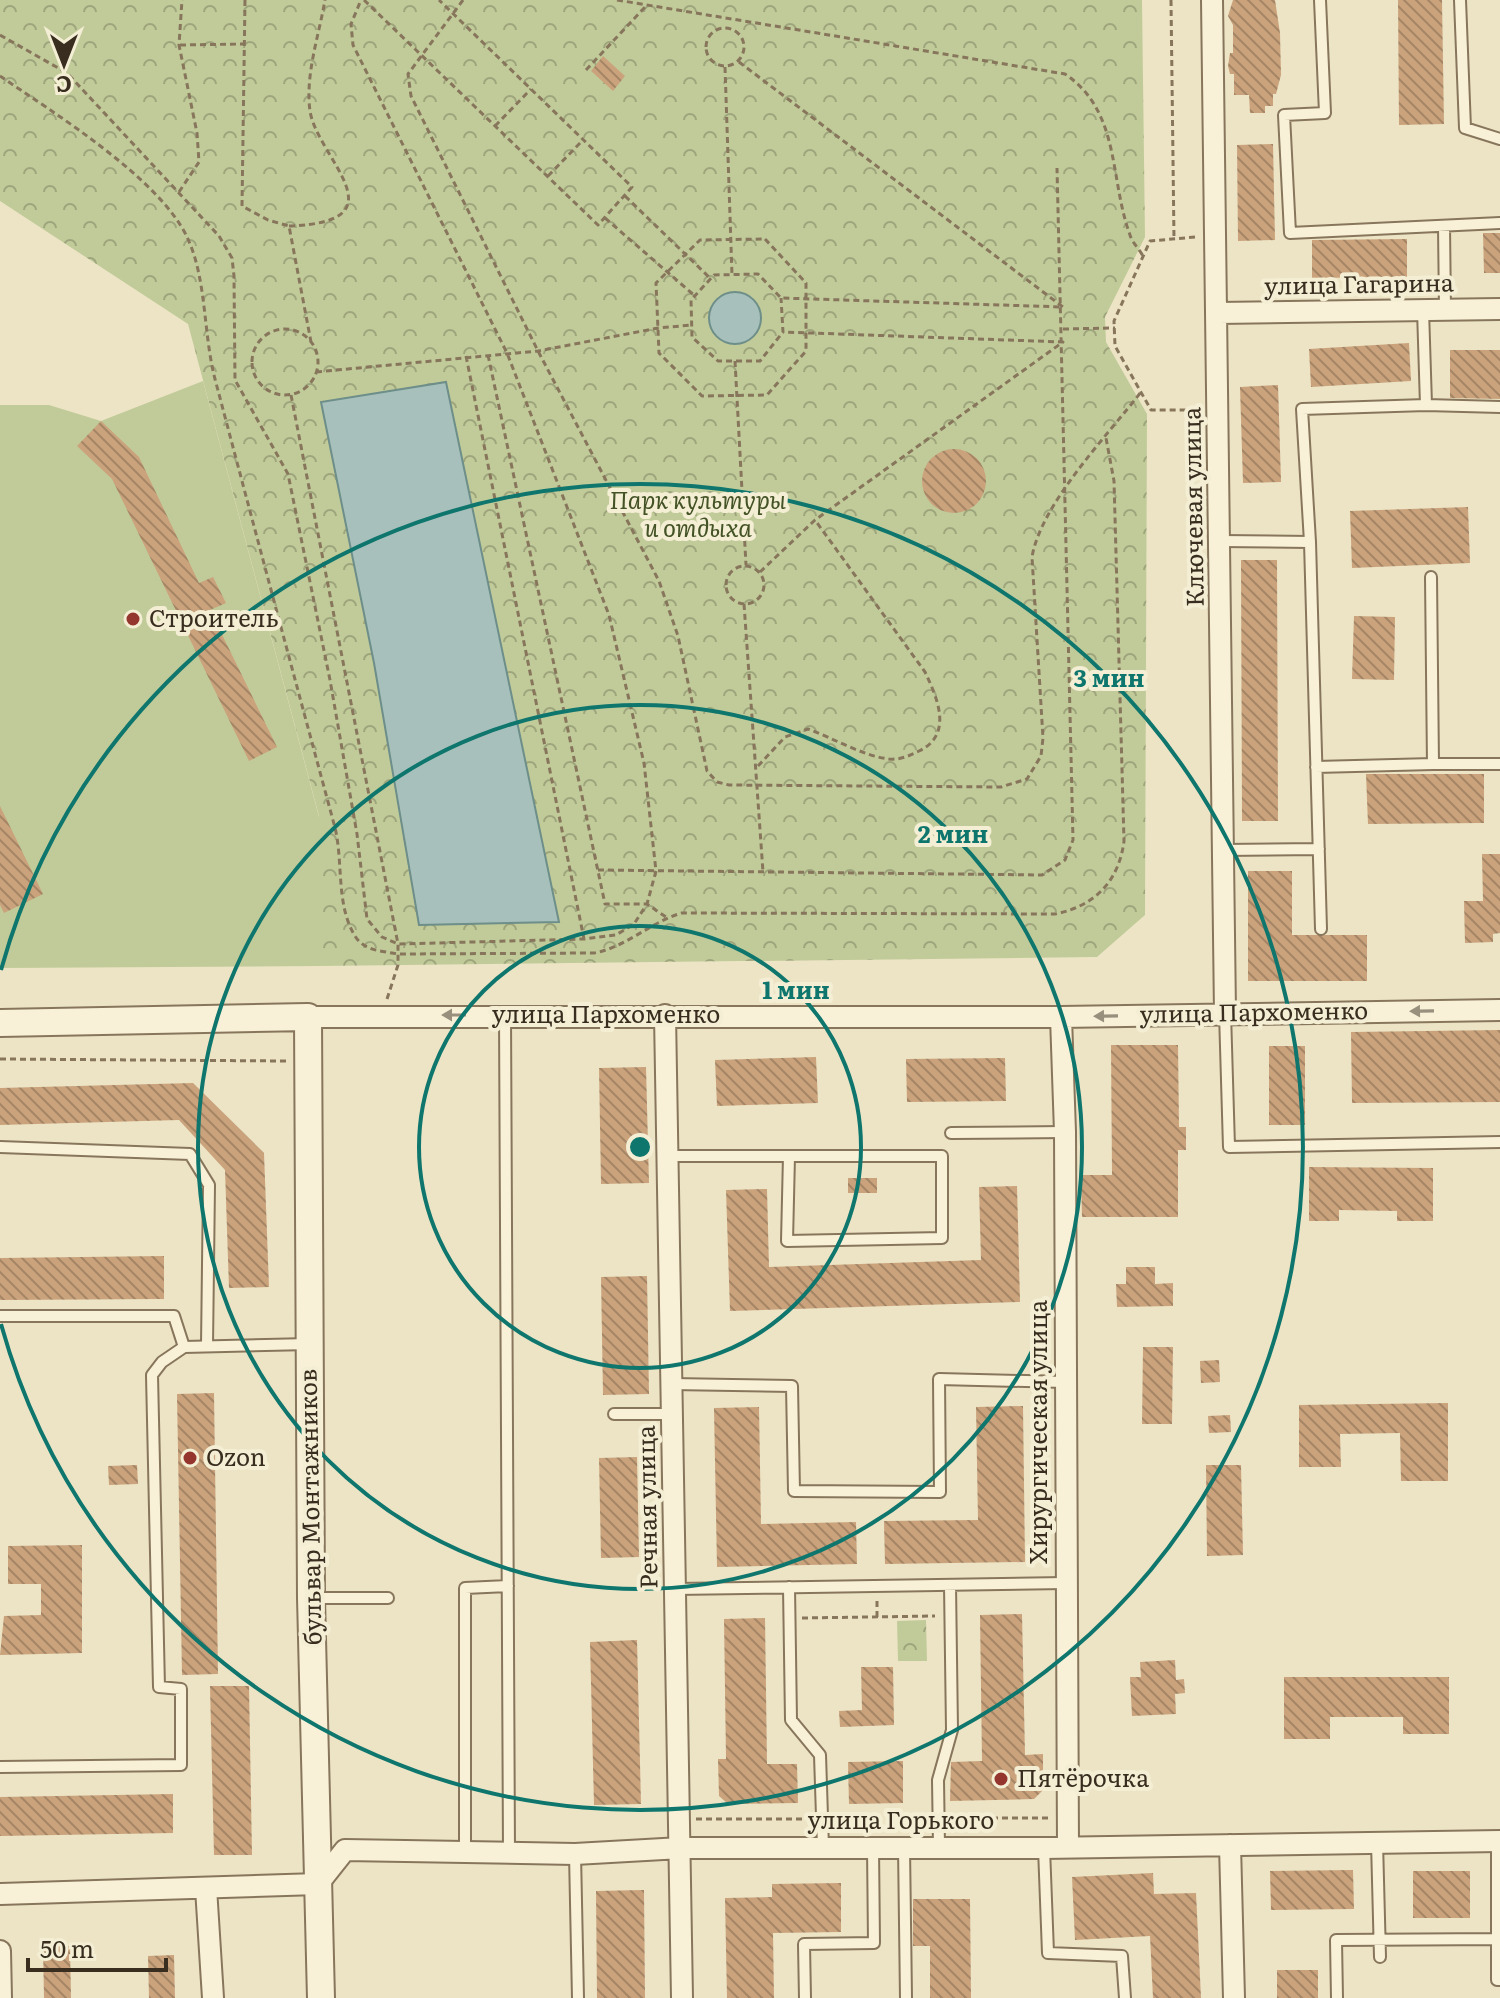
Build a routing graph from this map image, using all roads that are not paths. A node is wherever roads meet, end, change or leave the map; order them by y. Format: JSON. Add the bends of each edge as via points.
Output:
{"nodes":[{"id":1,"x":1212,"y":0,"type":"edge"},
{"id":2,"x":1320,"y":0,"type":"edge"},
{"id":3,"x":1460,"y":0,"type":"edge"},
{"id":4,"x":1500,"y":139,"type":"edge"},
{"id":5,"x":1500,"y":223,"type":"edge"},
{"id":6,"x":1444,"y":226,"type":"junction"},
{"id":7,"x":1500,"y":309,"type":"edge"},
{"id":8,"x":1423,"y":310,"type":"junction"},
{"id":9,"x":1445,"y":310,"type":"junction"},
{"id":10,"x":1218,"y":313,"type":"junction"},
{"id":11,"x":1426,"y":405,"type":"junction"},
{"id":12,"x":1500,"y":407,"type":"edge"},
{"id":13,"x":1220,"y":541,"type":"junction"},
{"id":14,"x":1310,"y":542,"type":"junction"},
{"id":15,"x":1431,"y":577,"type":"dead end"},
{"id":16,"x":1433,"y":764,"type":"junction"},
{"id":17,"x":1500,"y":764,"type":"edge"},
{"id":18,"x":1316,"y":767,"type":"junction"},
{"id":19,"x":1319,"y":849,"type":"junction"},
{"id":20,"x":1223,"y":850,"type":"junction"},
{"id":21,"x":1321,"y":929,"type":"dead end"},
{"id":22,"x":1500,"y":1010,"type":"edge"},
{"id":23,"x":1225,"y":1013,"type":"junction"},
{"id":24,"x":505,"y":1015,"type":"junction"},
{"id":25,"x":665,"y":1015,"type":"junction"},
{"id":26,"x":308,"y":1017,"type":"junction"},
{"id":27,"x":1061,"y":1017,"type":"junction"},
{"id":28,"x":0,"y":1023,"type":"edge"},
{"id":29,"x":1065,"y":1132,"type":"junction"},
{"id":30,"x":951,"y":1133,"type":"dead end"},
{"id":31,"x":1500,"y":1142,"type":"edge"},
{"id":32,"x":0,"y":1147,"type":"edge"},
{"id":33,"x":668,"y":1156,"type":"junction"},
{"id":34,"x":789,"y":1156,"type":"junction"},
{"id":35,"x":0,"y":1316,"type":"edge"},
{"id":36,"x":310,"y":1344,"type":"junction"},
{"id":37,"x":207,"y":1346,"type":"junction"},
{"id":38,"x":184,"y":1347,"type":"junction"},
{"id":39,"x":1065,"y":1382,"type":"junction"},
{"id":40,"x":671,"y":1384,"type":"junction"},
{"id":41,"x":614,"y":1414,"type":"dead end"},
{"id":42,"x":672,"y":1414,"type":"junction"},
{"id":43,"x":1065,"y":1583,"type":"junction"},
{"id":44,"x":950,"y":1585,"type":"junction"},
{"id":45,"x":508,"y":1586,"type":"junction"},
{"id":46,"x":789,"y":1587,"type":"junction"},
{"id":47,"x":675,"y":1589,"type":"junction"},
{"id":48,"x":311,"y":1598,"type":"junction"},
{"id":49,"x":388,"y":1598,"type":"dead end"},
{"id":50,"x":0,"y":1767,"type":"edge"},
{"id":51,"x":1498,"y":1841,"type":"edge"},
{"id":52,"x":1377,"y":1842,"type":"junction"},
{"id":53,"x":1230,"y":1845,"type":"junction"},
{"id":54,"x":823,"y":1847,"type":"junction"},
{"id":55,"x":873,"y":1847,"type":"junction"},
{"id":56,"x":904,"y":1847,"type":"junction"},
{"id":57,"x":939,"y":1847,"type":"junction"},
{"id":58,"x":1068,"y":1847,"type":"junction"},
{"id":59,"x":681,"y":1848,"type":"junction"},
{"id":60,"x":1044,"y":1848,"type":"junction"},
{"id":61,"x":465,"y":1852,"type":"junction"},
{"id":62,"x":509,"y":1853,"type":"junction"},
{"id":63,"x":575,"y":1854,"type":"junction"},
{"id":64,"x":318,"y":1884,"type":"junction"},
{"id":65,"x":206,"y":1888,"type":"junction"},
{"id":66,"x":0,"y":1894,"type":"edge"},
{"id":67,"x":1499,"y":1939,"type":"edge"},
{"id":68,"x":1379,"y":1940,"type":"junction"},
{"id":69,"x":0,"y":1951,"type":"edge"},
{"id":70,"x":1380,"y":1957,"type":"dead end"},
{"id":71,"x":1500,"y":1980,"type":"edge"},
{"id":72,"x":1,"y":1998,"type":"edge"},
{"id":73,"x":213,"y":1998,"type":"edge"},
{"id":74,"x":321,"y":1998,"type":"edge"},
{"id":75,"x":578,"y":1998,"type":"edge"},
{"id":76,"x":682,"y":1998,"type":"edge"},
{"id":77,"x":805,"y":1998,"type":"edge"},
{"id":78,"x":906,"y":1998,"type":"edge"},
{"id":79,"x":1125,"y":1998,"type":"edge"},
{"id":80,"x":1234,"y":1998,"type":"edge"},
{"id":81,"x":1337,"y":1998,"type":"edge"}],
"edges":[{"from":1,"to":10,"type":"street","name":"Ключевая улица"},
{"from":2,"to":6,"type":"lane","via":[[1325,113],[1284,115],[1290,233]]},
{"from":3,"to":4,"type":"lane","via":[[1465,128]]},
{"from":5,"to":6,"type":"lane"},
{"from":6,"to":9,"type":"lane"},
{"from":7,"to":9,"type":"street","name":"улица Гагарина"},
{"from":8,"to":9,"type":"street","name":"улица Гагарина"},
{"from":8,"to":10,"type":"street","name":"улица Гагарина"},
{"from":8,"to":11,"type":"lane"},
{"from":10,"to":13,"type":"street","name":"Ключевая улица"},
{"from":11,"to":12,"type":"lane"},
{"from":11,"to":14,"type":"lane","via":[[1302,409]]},
{"from":13,"to":14,"type":"lane"},
{"from":13,"to":20,"type":"street","name":"Ключевая улица"},
{"from":14,"to":18,"type":"lane"},
{"from":15,"to":16,"type":"lane"},
{"from":16,"to":17,"type":"lane"},
{"from":16,"to":18,"type":"lane"},
{"from":18,"to":19,"type":"lane"},
{"from":19,"to":20,"type":"lane"},
{"from":19,"to":21,"type":"lane"},
{"from":20,"to":23,"type":"street","name":"Ключевая улица"},
{"from":22,"to":23,"type":"street","name":"улица Пархоменко","one_way":true},
{"from":23,"to":27,"type":"street","name":"улица Пархоменко","one_way":true},
{"from":23,"to":31,"type":"lane","via":[[1229,1147]]},
{"from":24,"to":25,"type":"street","name":"улица Пархоменко"},
{"from":24,"to":26,"type":"street","name":"улица Пархоменко","one_way":true},
{"from":24,"to":45,"type":"lane"},
{"from":25,"to":27,"type":"street","name":"улица Пархоменко"},
{"from":25,"to":33,"type":"street","name":"Речная улица"},
{"from":26,"to":28,"type":"street","name":"улица Пархоменко"},
{"from":26,"to":36,"type":"street","name":"бульвар Монтажников"},
{"from":27,"to":29,"type":"street","name":"Хирургическая улица"},
{"from":29,"to":30,"type":"lane"},
{"from":29,"to":39,"type":"street","name":"Хирургическая улица"},
{"from":32,"to":37,"type":"lane","via":[[190,1154],[209,1185]]},
{"from":33,"to":34,"type":"lane"},
{"from":33,"to":40,"type":"street","name":"Речная улица"},
{"from":34,"to":34,"type":"lane","via":[[787,1241],[942,1238],[942,1156]]},
{"from":35,"to":38,"type":"lane","via":[[174,1316]]},
{"from":36,"to":37,"type":"lane"},
{"from":36,"to":48,"type":"street","name":"бульвар Монтажников"},
{"from":37,"to":38,"type":"lane"},
{"from":38,"to":50,"type":"lane","via":[[152,1375],[159,1687],[181,1689],[181,1765]]},
{"from":39,"to":40,"type":"lane","via":[[939,1379],[940,1492],[794,1491],[792,1386]]},
{"from":39,"to":43,"type":"street","name":"Хирургическая улица"},
{"from":40,"to":42,"type":"street","name":"Речная улица"},
{"from":41,"to":42,"type":"lane"},
{"from":42,"to":47,"type":"street","name":"Речная улица"},
{"from":43,"to":44,"type":"lane"},
{"from":43,"to":58,"type":"street","name":"Хирургическая улица"},
{"from":44,"to":46,"type":"lane"},
{"from":44,"to":57,"type":"lane","via":[[952,1730],[939,1774]]},
{"from":45,"to":61,"type":"lane","via":[[465,1588]]},
{"from":45,"to":62,"type":"lane"},
{"from":46,"to":47,"type":"lane"},
{"from":46,"to":54,"type":"lane","via":[[791,1720],[820,1755]]},
{"from":47,"to":59,"type":"street","name":"Речная улица"},
{"from":48,"to":49,"type":"lane"},
{"from":48,"to":64,"type":"street","name":"бульвар Монтажников"},
{"from":51,"to":52,"type":"street","name":"улица Горького"},
{"from":51,"to":67,"type":"lane"},
{"from":52,"to":53,"type":"street","name":"улица Горького"},
{"from":52,"to":68,"type":"lane"},
{"from":53,"to":58,"type":"street","name":"улица Горького"},
{"from":53,"to":80,"type":"street"},
{"from":54,"to":55,"type":"street","name":"улица Горького"},
{"from":54,"to":59,"type":"street","name":"улица Горького"},
{"from":55,"to":56,"type":"street","name":"улица Горького"},
{"from":55,"to":77,"type":"lane","via":[[874,1943],[804,1944]]},
{"from":56,"to":57,"type":"street","name":"улица Горького"},
{"from":56,"to":78,"type":"lane"},
{"from":57,"to":60,"type":"street","name":"улица Горького"},
{"from":58,"to":60,"type":"street","name":"улица Горького"},
{"from":59,"to":63,"type":"street","name":"улица Горького"},
{"from":59,"to":76,"type":"street","name":"Речная улица"},
{"from":60,"to":79,"type":"lane","via":[[1048,1953],[1122,1956]]},
{"from":61,"to":62,"type":"street","name":"улица Горького"},
{"from":61,"to":64,"type":"street","name":"улица Горького","via":[[345,1850]]},
{"from":62,"to":63,"type":"street","name":"улица Горького"},
{"from":63,"to":75,"type":"lane"},
{"from":64,"to":65,"type":"street"},
{"from":64,"to":74,"type":"street","name":"бульвар Монтажников"},
{"from":65,"to":66,"type":"street"},
{"from":65,"to":73,"type":"street"},
{"from":67,"to":68,"type":"lane"},
{"from":67,"to":71,"type":"lane"},
{"from":68,"to":70,"type":"lane"},
{"from":68,"to":81,"type":"lane","via":[[1336,1940]]},
{"from":69,"to":72,"type":"street"}]}
